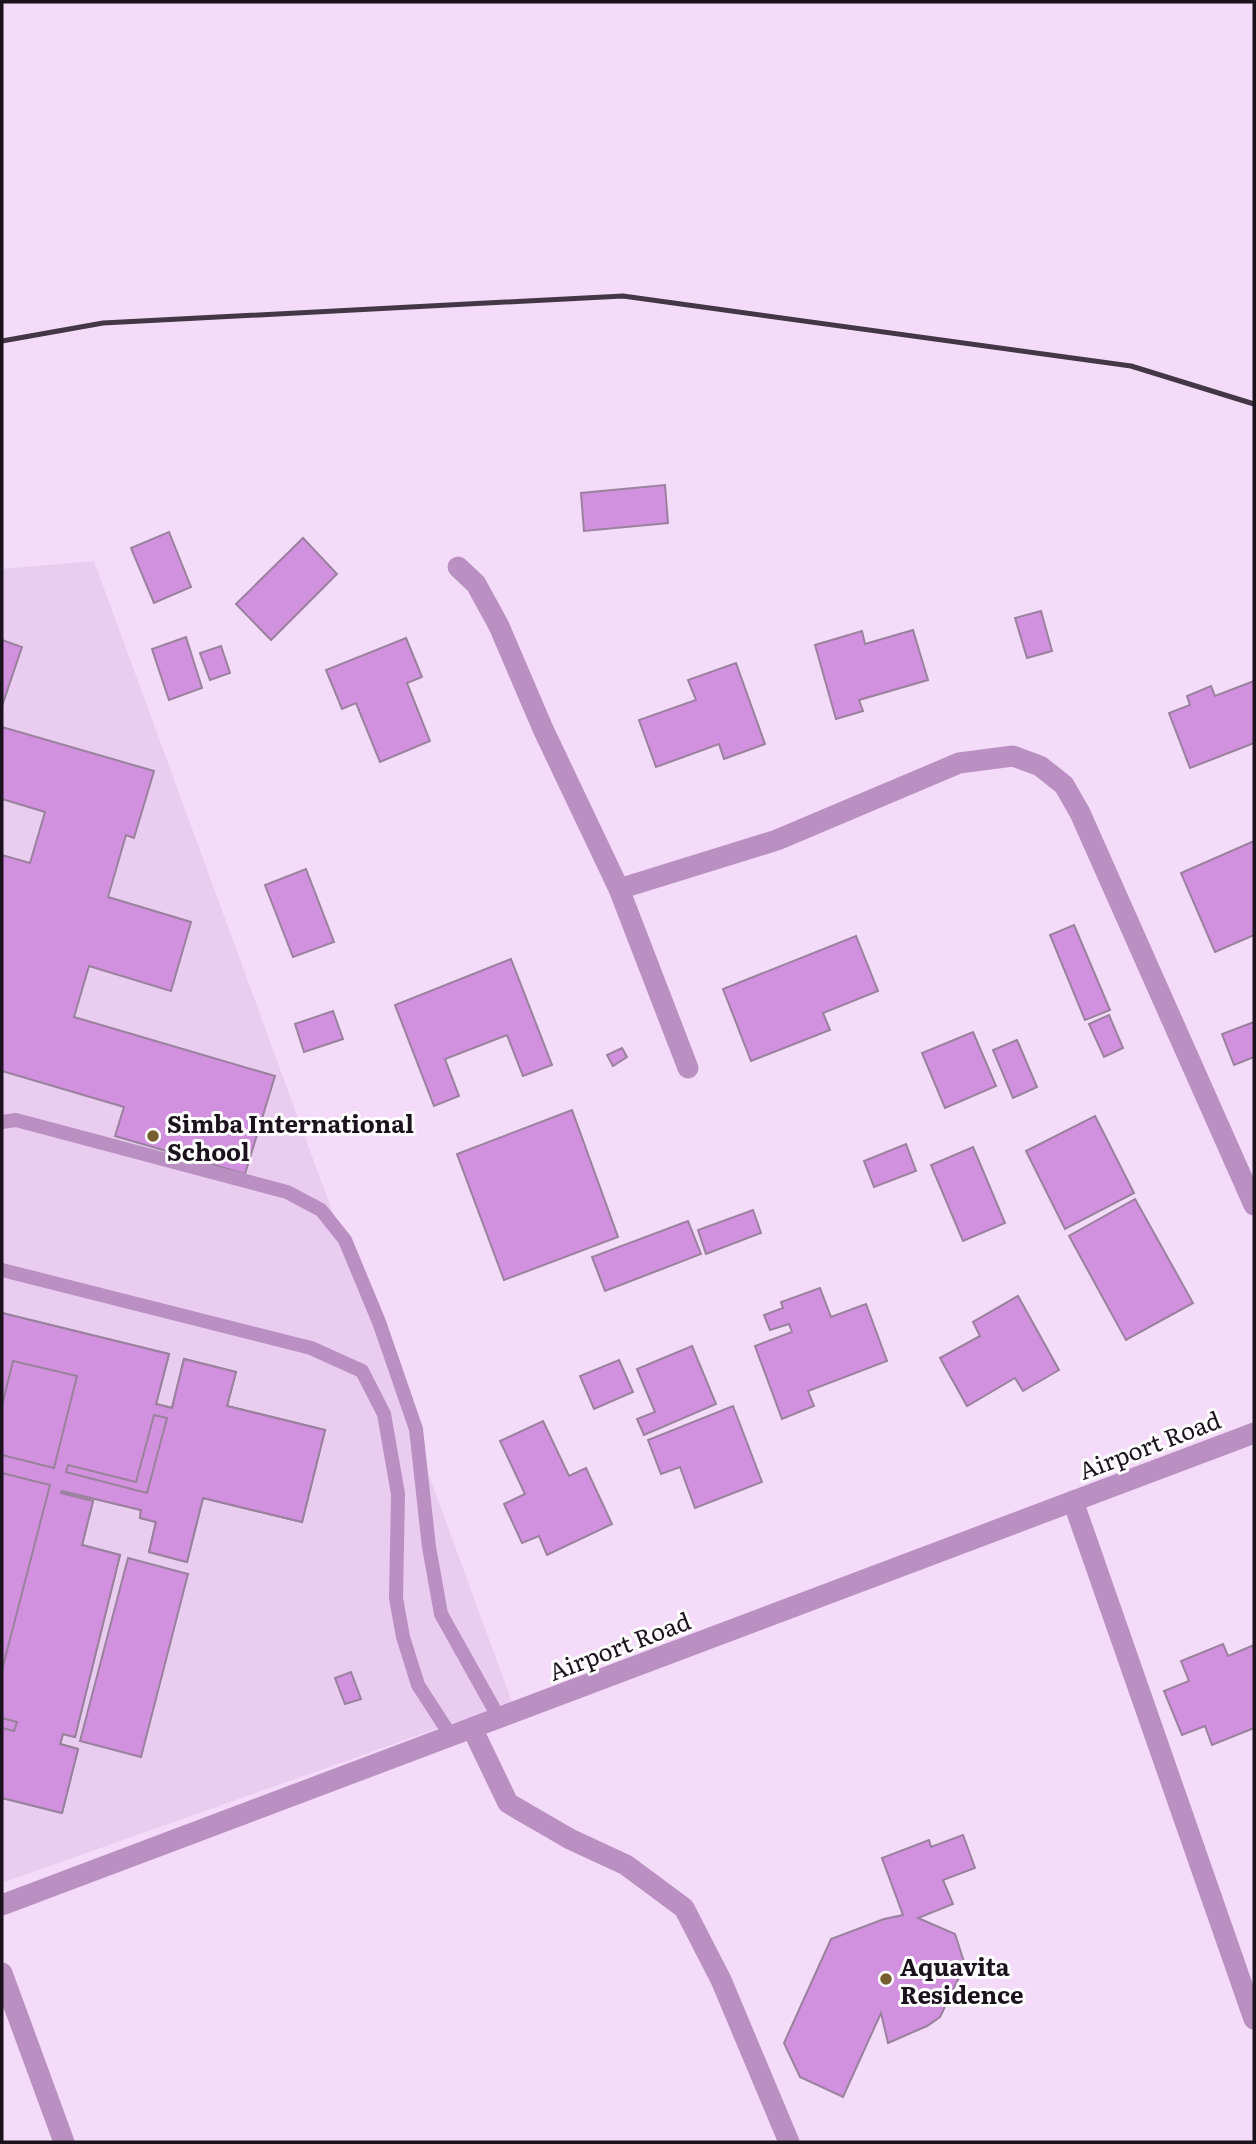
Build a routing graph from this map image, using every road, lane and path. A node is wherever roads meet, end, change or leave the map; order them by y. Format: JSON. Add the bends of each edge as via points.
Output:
{"nodes":[{"id":1,"x":458,"y":567,"type":"dead end"},
{"id":2,"x":619,"y":889,"type":"junction"},
{"id":3,"x":688,"y":1068,"type":"dead end"},
{"id":4,"x":2,"y":1122,"type":"edge"},
{"id":5,"x":1254,"y":1205,"type":"edge"},
{"id":6,"x":2,"y":1270,"type":"edge"},
{"id":7,"x":1254,"y":1433,"type":"edge"},
{"id":8,"x":1073,"y":1501,"type":"junction"},
{"id":9,"x":499,"y":1718,"type":"junction"},
{"id":10,"x":472,"y":1728,"type":"junction"},
{"id":11,"x":451,"y":1736,"type":"junction"},
{"id":12,"x":2,"y":1905,"type":"edge"},
{"id":13,"x":2,"y":1973,"type":"edge"},
{"id":14,"x":1254,"y":2019,"type":"edge"},
{"id":15,"x":64,"y":2142,"type":"edge"},
{"id":16,"x":789,"y":2142,"type":"edge"}],
"edges":[{"from":1,"to":2,"type":"street","via":[[476,584],[499,626]]},
{"from":2,"to":3,"type":"street"},
{"from":2,"to":5,"type":"street","via":[[777,840],[959,762],[1013,756],[1040,766],[1064,785],[1080,813]]},
{"from":4,"to":9,"type":"lane","via":[[16,1120],[287,1192],[321,1210],[345,1240],[416,1429],[441,1614]]},
{"from":6,"to":11,"type":"lane","via":[[311,1348],[362,1371],[384,1415],[398,1494],[396,1598],[403,1637],[418,1685]]},
{"from":7,"to":8,"type":"street","name":"Airport Road"},
{"from":8,"to":9,"type":"street","name":"Airport Road"},
{"from":8,"to":14,"type":"street"},
{"from":9,"to":10,"type":"street","name":"Airport Road"},
{"from":10,"to":11,"type":"street","name":"Airport Road"},
{"from":10,"to":16,"type":"street","via":[[508,1803],[626,1865],[684,1908],[721,1980]]},
{"from":11,"to":12,"type":"street","name":"Airport Road"},
{"from":13,"to":15,"type":"street"}]}
